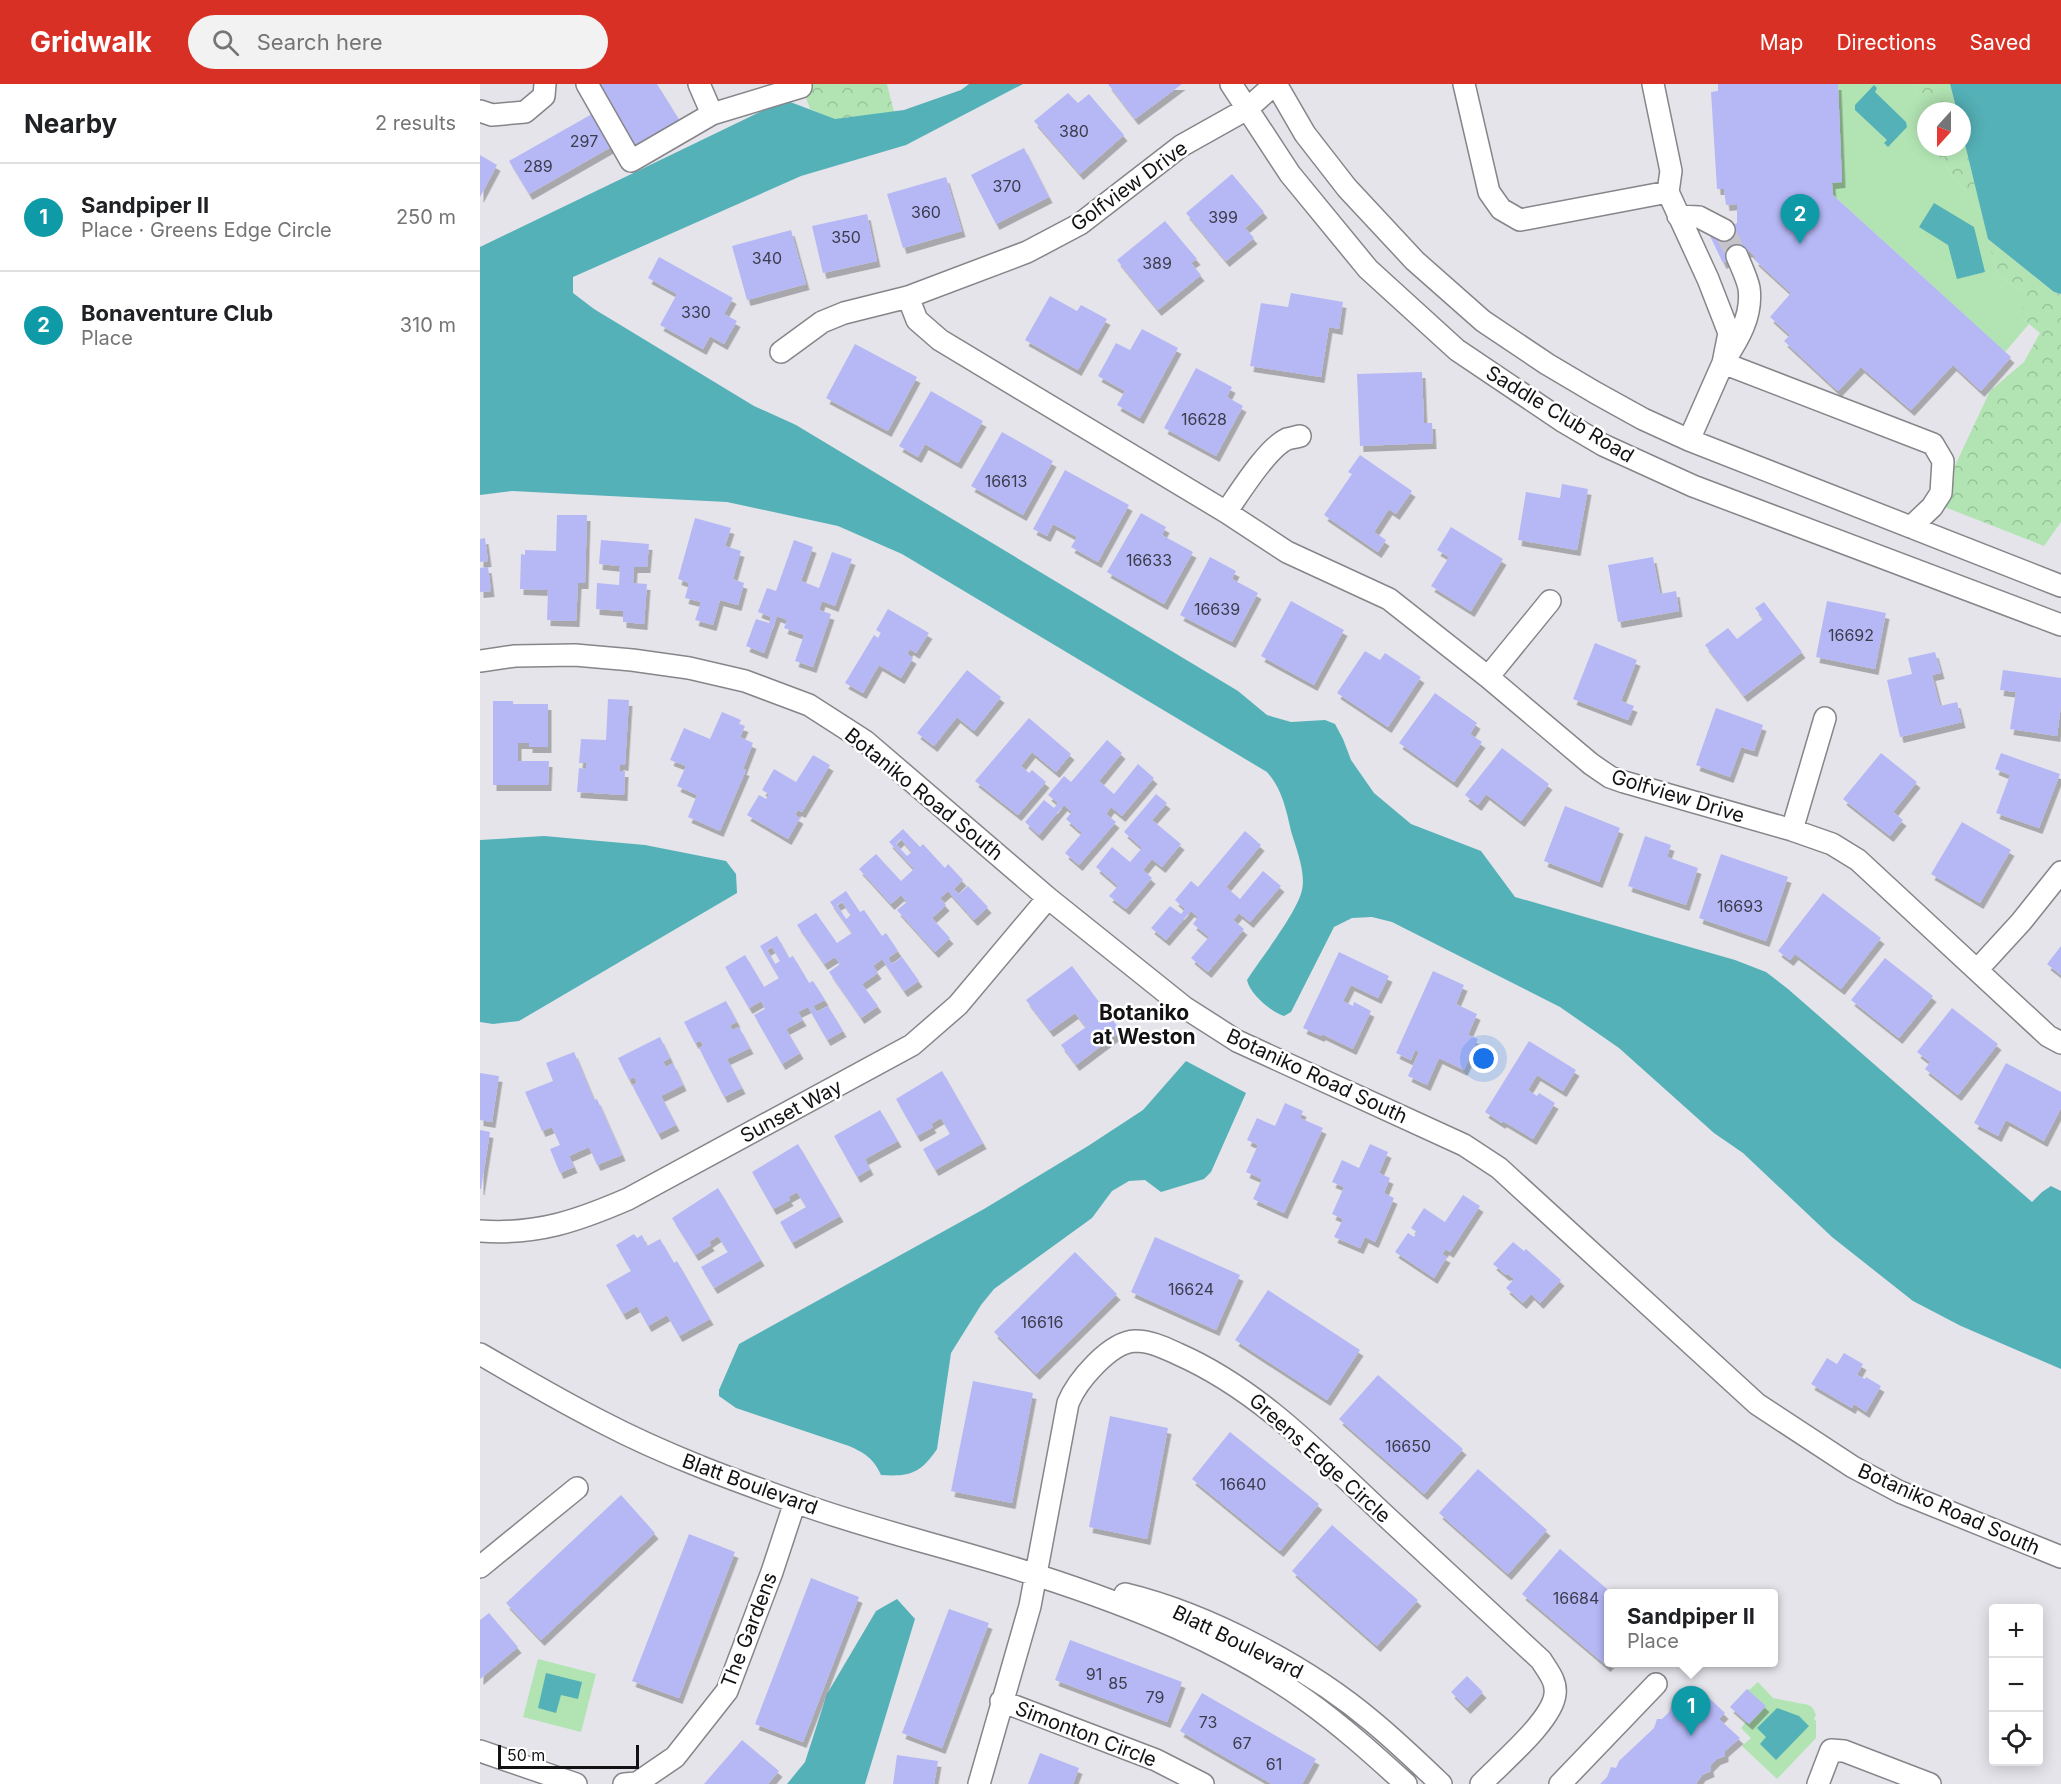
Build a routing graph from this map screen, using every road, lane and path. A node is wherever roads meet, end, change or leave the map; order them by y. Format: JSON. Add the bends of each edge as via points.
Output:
{"nodes":[{"id":1,"x":545,"y":84,"type":"edge"},
{"id":2,"x":587,"y":84,"type":"edge"},
{"id":3,"x":699,"y":84,"type":"edge"},
{"id":4,"x":801,"y":84,"type":"edge"},
{"id":5,"x":1231,"y":84,"type":"edge"},
{"id":6,"x":1276,"y":84,"type":"edge"},
{"id":7,"x":1464,"y":84,"type":"edge"},
{"id":8,"x":1653,"y":84,"type":"edge"},
{"id":9,"x":1247,"y":109,"type":"junction"},
{"id":10,"x":480,"y":111,"type":"edge"},
{"id":11,"x":712,"y":114,"type":"junction"},
{"id":12,"x":1668,"y":192,"type":"junction"},
{"id":13,"x":1678,"y":216,"type":"junction"},
{"id":14,"x":1724,"y":230,"type":"tunnel mouth"},
{"id":15,"x":1737,"y":256,"type":"tunnel mouth"},
{"id":16,"x":908,"y":297,"type":"junction"},
{"id":17,"x":781,"y":352,"type":"dead end"},
{"id":18,"x":1723,"y":363,"type":"junction"},
{"id":19,"x":1300,"y":436,"type":"dead end"},
{"id":20,"x":1689,"y":440,"type":"junction"},
{"id":21,"x":1226,"y":513,"type":"junction"},
{"id":22,"x":1911,"y":526,"type":"junction"},
{"id":23,"x":2061,"y":586,"type":"edge"},
{"id":24,"x":1550,"y":601,"type":"dead end"},
{"id":25,"x":2061,"y":626,"type":"edge"},
{"id":26,"x":480,"y":661,"type":"edge"},
{"id":27,"x":1488,"y":677,"type":"junction"},
{"id":28,"x":1825,"y":718,"type":"dead end"},
{"id":29,"x":1792,"y":830,"type":"junction"},
{"id":30,"x":2061,"y":872,"type":"edge"},
{"id":31,"x":1048,"y":898,"type":"junction"},
{"id":32,"x":1977,"y":969,"type":"junction"},
{"id":33,"x":2061,"y":1043,"type":"edge"},
{"id":34,"x":480,"y":1231,"type":"edge"},
{"id":35,"x":480,"y":1354,"type":"edge"},
{"id":36,"x":577,"y":1488,"type":"dead end"},
{"id":37,"x":795,"y":1502,"type":"junction"},
{"id":38,"x":2061,"y":1557,"type":"edge"},
{"id":39,"x":480,"y":1567,"type":"edge"},
{"id":40,"x":1036,"y":1575,"type":"junction"},
{"id":41,"x":1656,"y":1684,"type":"dead end"},
{"id":42,"x":1001,"y":1701,"type":"junction"},
{"id":43,"x":480,"y":1751,"type":"edge"},
{"id":44,"x":576,"y":1784,"type":"edge"},
{"id":45,"x":624,"y":1784,"type":"edge"},
{"id":46,"x":979,"y":1784,"type":"edge"},
{"id":47,"x":1203,"y":1784,"type":"edge"},
{"id":48,"x":1406,"y":1784,"type":"edge"},
{"id":49,"x":1441,"y":1784,"type":"edge"},
{"id":50,"x":1481,"y":1784,"type":"edge"},
{"id":51,"x":1560,"y":1784,"type":"edge"},
{"id":52,"x":1818,"y":1784,"type":"edge"},
{"id":53,"x":1930,"y":1784,"type":"edge"}],
"edges":[{"from":1,"to":10,"type":"street","via":[[544,96],[525,112],[492,115]]},
{"from":2,"to":11,"type":"street","via":[[631,161]]},
{"from":3,"to":11,"type":"street"},
{"from":4,"to":11,"type":"street"},
{"from":5,"to":9,"type":"street","name":"Saddle Club Road"},
{"from":6,"to":9,"type":"street","name":"Golfview Drive"},
{"from":6,"to":20,"type":"street","name":"Saddle Club Road","via":[[1305,134],[1347,188],[1415,261],[1483,321],[1596,393]]},
{"from":7,"to":12,"type":"street","via":[[1489,192],[1501,209],[1520,220]]},
{"from":8,"to":12,"type":"street","via":[[1671,171]]},
{"from":9,"to":16,"type":"street","name":"Golfview Drive","via":[[1181,146],[1080,224],[1027,252]]},
{"from":9,"to":25,"type":"street","name":"Saddle Club Road","via":[[1290,174],[1368,269],[1457,350],[1564,422],[1603,445],[1693,486]]},
{"from":12,"to":13,"type":"street"},
{"from":13,"to":14,"type":"street","via":[[1699,217]]},
{"from":13,"to":18,"type":"street","via":[[1723,315],[1728,333]]},
{"from":15,"to":18,"type":"street","via":[[1749,288],[1748,312],[1742,333]]},
{"from":16,"to":17,"type":"street","name":"Golfview Drive","via":[[822,322]]},
{"from":16,"to":21,"type":"street","name":"Golfview Drive","via":[[917,320],[940,340]]},
{"from":18,"to":20,"type":"street"},
{"from":18,"to":22,"type":"street","via":[[1933,444],[1943,461],[1941,493]]},
{"from":19,"to":21,"type":"street","via":[[1286,440],[1268,455]]},
{"from":20,"to":22,"type":"street","name":"Saddle Club Road"},
{"from":21,"to":27,"type":"street","name":"Golfview Drive","via":[[1287,552],[1389,599]]},
{"from":22,"to":23,"type":"street","name":"Saddle Club Road"},
{"from":24,"to":27,"type":"street"},
{"from":26,"to":31,"type":"street","name":"Botaniko Road South","via":[[575,655],[643,661],[745,681],[809,705],[865,741]]},
{"from":27,"to":29,"type":"street","name":"Golfview Drive","via":[[1610,777]]},
{"from":28,"to":29,"type":"street"},
{"from":29,"to":32,"type":"street","name":"Golfview Drive","via":[[1832,844],[1858,860]]},
{"from":30,"to":32,"type":"street"},
{"from":31,"to":34,"type":"street","name":"Sunset Way","via":[[958,1005],[912,1045],[588,1217],[508,1233]]},
{"from":31,"to":38,"type":"street","name":"Botaniko Road South","via":[[1184,1007],[1237,1041],[1464,1145],[1499,1168],[1757,1404],[1853,1467],[1900,1492]]},
{"from":32,"to":33,"type":"street","name":"Golfview Drive","via":[[2048,1036]]},
{"from":35,"to":37,"type":"street","name":"Blatt Boulevard","via":[[602,1422],[695,1466]]},
{"from":36,"to":39,"type":"street"},
{"from":37,"to":40,"type":"street","name":"Blatt Boulevard"},
{"from":37,"to":45,"type":"street","name":"The Gardens","via":[[727,1691],[675,1757],[636,1783]]},
{"from":40,"to":42,"type":"street","name":"Greens Edge Circle"},
{"from":40,"to":48,"type":"street","name":"Blatt Boulevard","via":[[1191,1635],[1251,1666],[1357,1739]]},
{"from":40,"to":49,"type":"street","name":"Blatt Boulevard","via":[[1160,1605],[1266,1651],[1372,1721]]},
{"from":40,"to":50,"type":"street","name":"Greens Edge Circle","via":[[1066,1410],[1077,1384],[1126,1342],[1148,1343],[1190,1359],[1247,1392],[1278,1416],[1540,1660],[1551,1675],[1556,1691],[1543,1721]]},
{"from":41,"to":51,"type":"street"},
{"from":42,"to":46,"type":"street","name":"Greens Edge Circle"},
{"from":42,"to":47,"type":"street","name":"Simonton Circle","via":[[1156,1760]]},
{"from":43,"to":44,"type":"street"},
{"from":52,"to":53,"type":"street","via":[[1832,1750]]}]}
